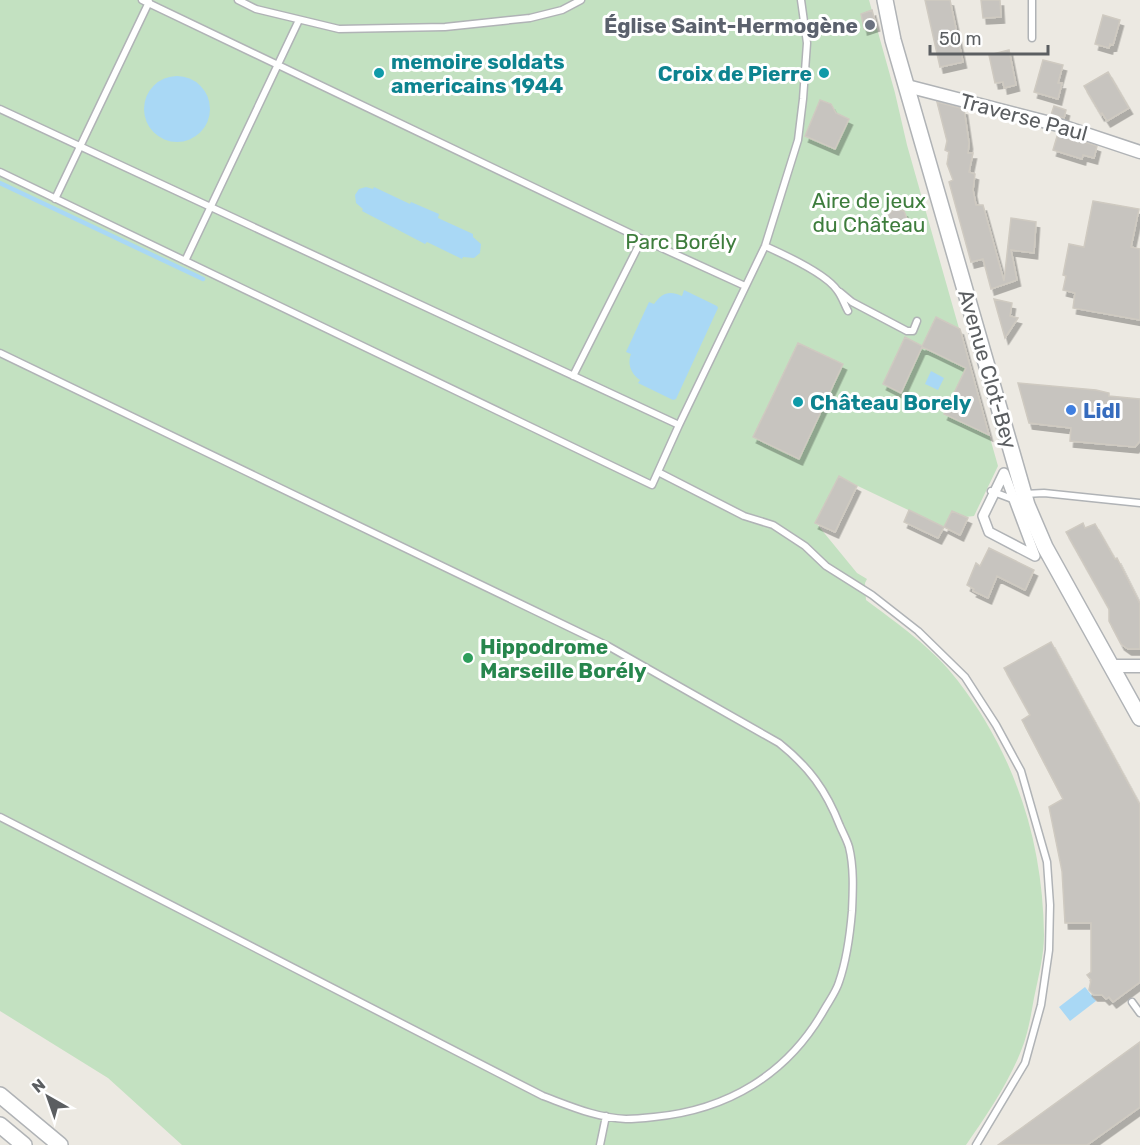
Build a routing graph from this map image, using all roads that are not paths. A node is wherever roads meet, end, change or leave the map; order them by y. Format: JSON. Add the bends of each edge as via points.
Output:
{"nodes":[{"id":1,"x":238,"y":0,"type":"edge"},
{"id":2,"x":581,"y":0,"type":"edge"},
{"id":3,"x":801,"y":0,"type":"edge"},
{"id":4,"x":885,"y":0,"type":"edge"},
{"id":5,"x":1032,"y":0,"type":"edge"},
{"id":6,"x":146,"y":1,"type":"edge"},
{"id":7,"x":299,"y":20,"type":"junction"},
{"id":8,"x":1032,"y":38,"type":"dead end"},
{"id":9,"x":278,"y":66,"type":"junction"},
{"id":10,"x":907,"y":86,"type":"junction"},
{"id":11,"x":0,"y":109,"type":"edge"},
{"id":12,"x":80,"y":146,"type":"junction"},
{"id":13,"x":1140,"y":152,"type":"edge"},
{"id":14,"x":0,"y":172,"type":"edge"},
{"id":15,"x":56,"y":199,"type":"junction"},
{"id":16,"x":211,"y":207,"type":"junction"},
{"id":17,"x":642,"y":239,"type":"junction"},
{"id":18,"x":765,"y":246,"type":"junction"},
{"id":19,"x":185,"y":261,"type":"junction"},
{"id":20,"x":746,"y":286,"type":"junction"},
{"id":21,"x":837,"y":290,"type":"junction"},
{"id":22,"x":848,"y":311,"type":"dead end"},
{"id":23,"x":917,"y":321,"type":"dead end"},
{"id":24,"x":0,"y":353,"type":"edge"},
{"id":25,"x":573,"y":376,"type":"junction"},
{"id":26,"x":679,"y":425,"type":"junction"},
{"id":27,"x":658,"y":472,"type":"junction"},
{"id":28,"x":993,"y":491,"type":"junction"},
{"id":29,"x":1022,"y":500,"type":"junction"},
{"id":30,"x":1140,"y":503,"type":"edge"},
{"id":31,"x":1111,"y":666,"type":"junction"},
{"id":32,"x":1140,"y":666,"type":"edge"},
{"id":33,"x":1140,"y":718,"type":"edge"},
{"id":34,"x":0,"y":817,"type":"edge"},
{"id":35,"x":1132,"y":1002,"type":"dead end"},
{"id":36,"x":1140,"y":1013,"type":"edge"},
{"id":37,"x":0,"y":1095,"type":"edge"},
{"id":38,"x":606,"y":1116,"type":"junction"},
{"id":39,"x":0,"y":1125,"type":"edge"},
{"id":40,"x":24,"y":1145,"type":"edge"},
{"id":41,"x":60,"y":1145,"type":"edge"},
{"id":42,"x":600,"y":1145,"type":"edge"},
{"id":43,"x":976,"y":1145,"type":"edge"}],
"edges":[{"from":1,"to":7,"type":"lane"},
{"from":2,"to":7,"type":"lane","via":[[562,10],[530,18],[445,27],[339,29]]},
{"from":3,"to":18,"type":"lane","via":[[807,43],[798,140]]},
{"from":4,"to":10,"type":"street","name":"Avenue Clot-Bey"},
{"from":5,"to":8,"type":"lane"},
{"from":6,"to":9,"type":"lane"},
{"from":6,"to":12,"type":"lane"},
{"from":7,"to":9,"type":"lane"},
{"from":9,"to":16,"type":"lane"},
{"from":9,"to":17,"type":"lane"},
{"from":10,"to":13,"type":"street","name":"Traverse Paul","via":[[1062,126]]},
{"from":10,"to":29,"type":"street","name":"Avenue Clot-Bey"},
{"from":11,"to":12,"type":"lane"},
{"from":12,"to":15,"type":"lane"},
{"from":12,"to":16,"type":"lane"},
{"from":14,"to":15,"type":"lane"},
{"from":15,"to":19,"type":"lane"},
{"from":16,"to":19,"type":"lane"},
{"from":16,"to":25,"type":"lane"},
{"from":17,"to":20,"type":"lane"},
{"from":17,"to":25,"type":"lane"},
{"from":18,"to":20,"type":"lane"},
{"from":18,"to":21,"type":"lane","via":[[828,280]]},
{"from":19,"to":27,"type":"lane","via":[[652,485]]},
{"from":20,"to":26,"type":"lane"},
{"from":21,"to":22,"type":"lane"},
{"from":21,"to":23,"type":"lane","via":[[907,331],[913,331]]},
{"from":24,"to":38,"type":"lane","via":[[608,646],[779,743],[816,779],[849,847],[853,889],[850,943],[842,974],[816,1024],[799,1047],[770,1073],[732,1098],[675,1115],[626,1119]]},
{"from":25,"to":26,"type":"lane"},
{"from":26,"to":27,"type":"lane"},
{"from":27,"to":43,"type":"lane","via":[[744,516],[773,525],[918,631],[965,677],[1021,771],[1047,862],[1049,950],[1041,1005],[1025,1063]]},
{"from":28,"to":29,"type":"lane"},
{"from":28,"to":29,"type":"street","via":[[1004,473]]},
{"from":28,"to":29,"type":"street","via":[[983,516],[989,532],[1035,556]]},
{"from":29,"to":30,"type":"lane","via":[[1044,493]]},
{"from":29,"to":31,"type":"street","name":"Avenue Clot-Bey"},
{"from":31,"to":32,"type":"street"},
{"from":31,"to":33,"type":"street","name":"Avenue Clot-Bey"},
{"from":34,"to":38,"type":"lane","via":[[543,1096]]},
{"from":35,"to":36,"type":"lane"},
{"from":37,"to":41,"type":"street"},
{"from":38,"to":42,"type":"lane"},
{"from":39,"to":40,"type":"street"}]}
